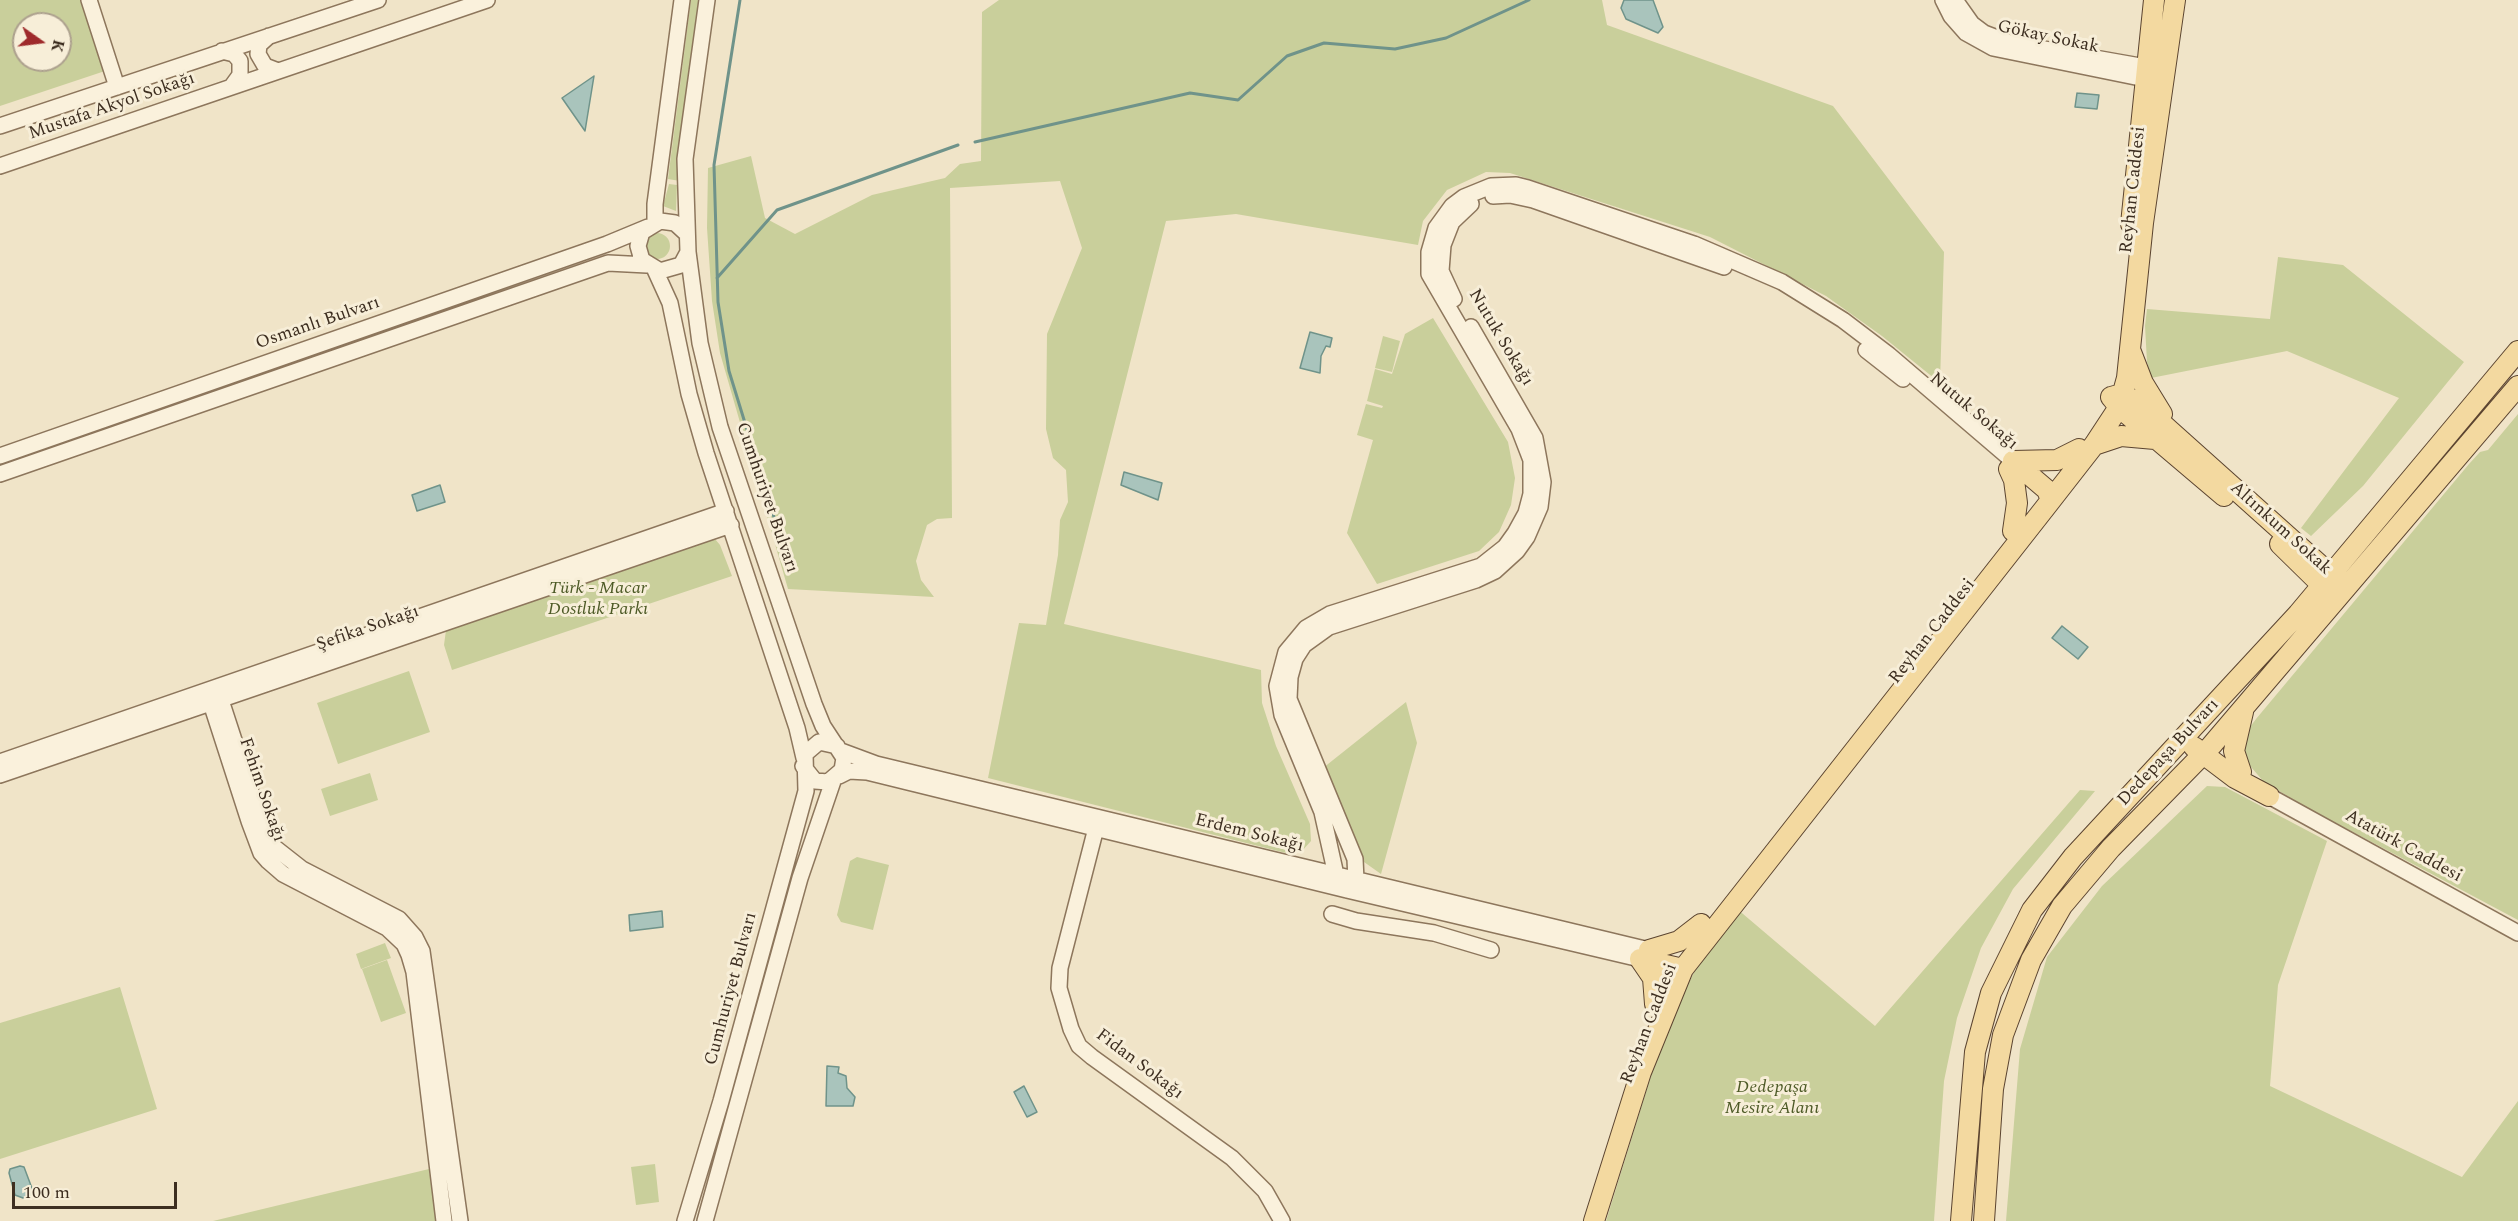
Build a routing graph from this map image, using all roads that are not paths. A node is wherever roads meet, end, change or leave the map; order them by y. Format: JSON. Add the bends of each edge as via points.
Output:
{"nodes":[{"id":1,"x":89,"y":0,"type":"edge"},
{"id":2,"x":378,"y":0,"type":"edge"},
{"id":3,"x":487,"y":0,"type":"edge"},
{"id":4,"x":707,"y":0,"type":"edge"},
{"id":5,"x":1943,"y":0,"type":"edge"},
{"id":6,"x":1955,"y":0,"type":"edge"},
{"id":7,"x":2154,"y":0,"type":"edge"},
{"id":8,"x":2175,"y":0,"type":"edge"},
{"id":9,"x":680,"y":3,"type":"edge"},
{"id":10,"x":269,"y":36,"type":"junction"},
{"id":11,"x":222,"y":51,"type":"junction"},
{"id":12,"x":279,"y":71,"type":"junction"},
{"id":13,"x":2155,"y":75,"type":"junction"},
{"id":14,"x":232,"y":86,"type":"junction"},
{"id":15,"x":117,"y":87,"type":"junction"},
{"id":16,"x":0,"y":126,"type":"edge"},
{"id":17,"x":2,"y":164,"type":"edge"},
{"id":18,"x":651,"y":225,"type":"junction"},
{"id":19,"x":687,"y":234,"type":"junction"},
{"id":20,"x":688,"y":252,"type":"junction"},
{"id":21,"x":651,"y":268,"type":"junction"},
{"id":22,"x":2130,"y":349,"type":"junction"},
{"id":23,"x":2518,"y":351,"type":"edge"},
{"id":24,"x":2518,"y":386,"type":"edge"},
{"id":25,"x":2117,"y":399,"type":"junction"},
{"id":26,"x":2180,"y":438,"type":"junction"},
{"id":27,"x":2157,"y":440,"type":"junction"},
{"id":28,"x":2086,"y":447,"type":"junction"},
{"id":29,"x":0,"y":456,"type":"edge"},
{"id":30,"x":2011,"y":465,"type":"junction"},
{"id":31,"x":0,"y":474,"type":"edge"},
{"id":32,"x":2046,"y":496,"type":"junction"},
{"id":33,"x":748,"y":507,"type":"junction"},
{"id":34,"x":728,"y":517,"type":"junction"},
{"id":35,"x":2013,"y":531,"type":"junction"},
{"id":36,"x":2367,"y":534,"type":"junction"},
{"id":37,"x":2301,"y":556,"type":"junction"},
{"id":38,"x":2327,"y":580,"type":"junction"},
{"id":39,"x":2341,"y":596,"type":"junction"},
{"id":40,"x":2298,"y":614,"type":"junction"},
{"id":41,"x":213,"y":694,"type":"junction"},
{"id":42,"x":2246,"y":703,"type":"junction"},
{"id":43,"x":2187,"y":732,"type":"junction"},
{"id":44,"x":839,"y":749,"type":"junction"},
{"id":45,"x":2206,"y":750,"type":"junction"},
{"id":46,"x":804,"y":762,"type":"junction"},
{"id":47,"x":11,"y":763,"type":"edge"},
{"id":48,"x":0,"y":775,"type":"edge"},
{"id":49,"x":2238,"y":775,"type":"junction"},
{"id":50,"x":836,"y":778,"type":"junction"},
{"id":51,"x":2176,"y":782,"type":"junction"},
{"id":52,"x":2269,"y":795,"type":"joint"},
{"id":53,"x":1096,"y":828,"type":"junction"},
{"id":54,"x":1329,"y":836,"type":"junction"},
{"id":55,"x":1299,"y":866,"type":"junction"},
{"id":56,"x":784,"y":874,"type":"junction"},
{"id":57,"x":1336,"y":875,"type":"junction"},
{"id":58,"x":800,"y":878,"type":"junction"},
{"id":59,"x":1351,"y":885,"type":"junction"},
{"id":60,"x":1363,"y":894,"type":"junction"},
{"id":61,"x":1332,"y":914,"type":"dead end"},
{"id":62,"x":1356,"y":921,"type":"junction"},
{"id":63,"x":1701,"y":924,"type":"junction"},
{"id":64,"x":2518,"y":933,"type":"edge"},
{"id":65,"x":1491,"y":950,"type":"dead end"},
{"id":66,"x":1645,"y":955,"type":"junction"},
{"id":67,"x":1676,"y":964,"type":"junction"},
{"id":68,"x":1655,"y":1004,"type":"junction"},
{"id":69,"x":741,"y":1031,"type":"junction"},
{"id":70,"x":757,"y":1032,"type":"junction"},
{"id":71,"x":436,"y":1092,"type":"junction"},
{"id":72,"x":444,"y":1221,"type":"edge"},
{"id":73,"x":460,"y":1221,"type":"edge"},
{"id":74,"x":685,"y":1221,"type":"edge"},
{"id":75,"x":705,"y":1221,"type":"edge"},
{"id":76,"x":1282,"y":1221,"type":"edge"},
{"id":77,"x":1583,"y":1221,"type":"edge"},
{"id":78,"x":1594,"y":1221,"type":"edge"},
{"id":79,"x":1961,"y":1221,"type":"edge"},
{"id":80,"x":1984,"y":1221,"type":"edge"}],
"edges":[{"from":1,"to":15,"type":"street"},
{"from":2,"to":10,"type":"street","name":"Mustafa Akyol Sokağı"},
{"from":3,"to":12,"type":"street","name":"Mustafa Akyol Sokağı"},
{"from":4,"to":19,"type":"street","name":"Cumhuriyet Bulvarı","via":[[685,159]]},
{"from":5,"to":13,"type":"street","name":"Gökay Sokak","via":[[1966,33],[1993,48]]},
{"from":6,"to":13,"type":"street","name":"Gökay Sokak","via":[[1972,24],[1996,38]]},
{"from":7,"to":13,"type":"main road","name":"Reyhan Caddesi"},
{"from":8,"to":13,"type":"main road","name":"Reyhan Caddesi"},
{"from":9,"to":18,"type":"street","name":"Cumhuriyet Bulvarı"},
{"from":10,"to":11,"type":"street","name":"Mustafa Akyol Sokağı"},
{"from":10,"to":12,"type":"street","via":[[259,45],[258,54],[265,66]]},
{"from":11,"to":14,"type":"street","via":[[234,54],[240,61],[240,75]]},
{"from":11,"to":15,"type":"street","name":"Mustafa Akyol Sokağı"},
{"from":12,"to":14,"type":"street","name":"Mustafa Akyol Sokağı"},
{"from":13,"to":22,"type":"main road","name":"Reyhan Caddesi"},
{"from":13,"to":25,"type":"main road","name":"Reyhan Caddesi"},
{"from":14,"to":17,"type":"street","name":"Mustafa Akyol Sokağı"},
{"from":15,"to":16,"type":"street","name":"Mustafa Akyol Sokağı"},
{"from":18,"to":19,"type":"street","via":[[668,220]]},
{"from":18,"to":21,"type":"street","name":"Cumhuriyet Bulvarı","via":[[642,232],[638,246]]},
{"from":18,"to":29,"type":"street","name":"Osmanlı Bulvarı","via":[[607,244]]},
{"from":19,"to":20,"type":"street","name":"Cumhuriyet Bulvarı"},
{"from":20,"to":21,"type":"street","via":[[674,269]]},
{"from":20,"to":33,"type":"street","name":"Cumhuriyet Bulvarı","via":[[700,343],[720,427]]},
{"from":21,"to":31,"type":"street","name":"Osmanlı Bulvarı","via":[[608,263]]},
{"from":21,"to":34,"type":"street","name":"Cumhuriyet Bulvarı","via":[[670,303],[689,394]]},
{"from":22,"to":25,"type":"main road","name":"Reyhan Caddesi"},
{"from":22,"to":26,"type":"main road","via":[[2150,396]]},
{"from":23,"to":36,"type":"main road","name":"Dedepaşa Bulvarı"},
{"from":24,"to":39,"type":"main road","name":"Dedepaşa Bulvarı"},
{"from":25,"to":26,"type":"main road","name":"Altınkum Sokak","via":[[2139,403]]},
{"from":25,"to":27,"type":"main road","name":"Altınkum Sokak"},
{"from":25,"to":28,"type":"main road"},
{"from":26,"to":37,"type":"main road","name":"Altınkum Sokak"},
{"from":27,"to":28,"type":"main road","via":[[2132,435],[2108,438]]},
{"from":27,"to":37,"type":"main road","name":"Altınkum Sokak","via":[[2278,542]]},
{"from":28,"to":30,"type":"main road","via":[[2057,460]]},
{"from":28,"to":32,"type":"main road"},
{"from":30,"to":32,"type":"main road"},
{"from":30,"to":35,"type":"main road","via":[[2017,503]]},
{"from":30,"to":54,"type":"street","name":"Nutuk Sokağı","via":[[1889,355],[1782,282],[1694,244],[1528,188],[1491,186],[1464,197],[1436,228],[1429,252],[1429,274],[1520,429],[1531,460],[1531,494],[1515,533],[1499,553],[1481,566],[1330,614],[1290,643],[1279,674],[1278,698]]},
{"from":30,"to":59,"type":"street","name":"Nutuk Sokağı","via":[[1837,328],[1760,282],[1533,200],[1498,195],[1469,205],[1447,231],[1441,271],[1449,291],[1528,422],[1541,458],[1542,495],[1538,516],[1527,537],[1495,571],[1329,627],[1304,645],[1295,659],[1288,687],[1292,712],[1354,859]]},
{"from":32,"to":35,"type":"main road","name":"Reyhan Caddesi"},
{"from":32,"to":67,"type":"main road"},
{"from":33,"to":34,"type":"street","name":"Şefika Sokağı"},
{"from":33,"to":44,"type":"street","name":"Cumhuriyet Bulvarı","via":[[814,705]]},
{"from":34,"to":41,"type":"street","name":"Şefika Sokağı"},
{"from":34,"to":46,"type":"street","name":"Cumhuriyet Bulvarı","via":[[797,728]]},
{"from":35,"to":63,"type":"main road","name":"Reyhan Caddesi"},
{"from":36,"to":37,"type":"main road","via":[[2330,554]]},
{"from":36,"to":38,"type":"main road","name":"Dedepaşa Bulvarı"},
{"from":37,"to":38,"type":"main road","name":"Altınkum Sokak"},
{"from":37,"to":40,"type":"main road","via":[[2303,597]]},
{"from":38,"to":39,"type":"main road","name":"Altınkum Sokak","via":[[2332,594]]},
{"from":38,"to":40,"type":"main road","name":"Dedepaşa Bulvarı"},
{"from":39,"to":42,"type":"main road","name":"Dedepaşa Bulvarı"},
{"from":40,"to":43,"type":"main road","name":"Dedepaşa Bulvarı"},
{"from":41,"to":47,"type":"street","name":"Şefika Sokağı"},
{"from":41,"to":71,"type":"street","name":"Fehim Sokağı","via":[[261,853],[283,874],[372,911],[409,955]]},
{"from":42,"to":45,"type":"main road","name":"Dedepaşa Bulvarı"},
{"from":42,"to":49,"type":"main road","via":[[2234,751]]},
{"from":43,"to":45,"type":"main road"},
{"from":43,"to":79,"type":"main road","name":"Dedepaşa Bulvarı","via":[[2052,881],[2002,968],[1975,1052]]},
{"from":44,"to":46,"type":"street","via":[[819,742],[808,748]]},
{"from":44,"to":50,"type":"street","via":[[844,764]]},
{"from":44,"to":55,"type":"street","name":"Erdem Sokağı","via":[[876,764]]},
{"from":45,"to":49,"type":"main road"},
{"from":45,"to":51,"type":"main road","name":"Dedepaşa Bulvarı"},
{"from":46,"to":50,"type":"street","via":[[815,781]]},
{"from":46,"to":56,"type":"street","name":"Cumhuriyet Bulvarı","via":[[806,791]]},
{"from":47,"to":48,"type":"street","name":"Şefika Sokağı"},
{"from":49,"to":51,"type":"main road","via":[[2206,775]]},
{"from":49,"to":52,"type":"main road"},
{"from":50,"to":53,"type":"street","name":"Erdem Sokağı","via":[[849,771],[867,772]]},
{"from":50,"to":58,"type":"street","name":"Cumhuriyet Bulvarı"},
{"from":51,"to":80,"type":"main road","name":"Dedepaşa Bulvarı","via":[[2075,889],[2027,970],[2010,1012],[1997,1062]]},
{"from":52,"to":64,"type":"street","name":"Atatürk Caddesi"},
{"from":53,"to":59,"type":"street","name":"Erdem Sokağı"},
{"from":53,"to":76,"type":"street","name":"Fidan Sokağı","via":[[1060,968],[1059,988],[1079,1046],[1238,1163],[1265,1191]]},
{"from":54,"to":55,"type":"street","via":[[1319,856]]},
{"from":54,"to":57,"type":"street","name":"Nutuk Sokağı"},
{"from":55,"to":57,"type":"street","name":"Erdem Sokağı"},
{"from":56,"to":58,"type":"street"},
{"from":56,"to":69,"type":"street","name":"Cumhuriyet Bulvarı"},
{"from":57,"to":59,"type":"street","name":"Nutuk Sokağı"},
{"from":58,"to":70,"type":"street","name":"Cumhuriyet Bulvarı"},
{"from":59,"to":60,"type":"street","name":"Erdem Sokağı"},
{"from":59,"to":66,"type":"street","name":"Erdem Sokağı"},
{"from":60,"to":62,"type":"street"},
{"from":60,"to":66,"type":"street","name":"Erdem Sokağı"},
{"from":61,"to":62,"type":"street"},
{"from":62,"to":65,"type":"street","via":[[1434,933]]},
{"from":63,"to":66,"type":"main road","via":[[1679,940]]},
{"from":63,"to":67,"type":"main road","name":"Reyhan Caddesi"},
{"from":66,"to":67,"type":"main road"},
{"from":66,"to":68,"type":"main road","via":[[1653,978]]},
{"from":67,"to":68,"type":"main road","name":"Reyhan Caddesi"},
{"from":67,"to":78,"type":"main road","name":"Reyhan Caddesi"},
{"from":68,"to":77,"type":"main road","name":"Reyhan Caddesi"},
{"from":69,"to":70,"type":"street"},
{"from":69,"to":74,"type":"street","name":"Cumhuriyet Bulvarı"},
{"from":70,"to":75,"type":"street","name":"Cumhuriyet Bulvarı"},
{"from":71,"to":72,"type":"street","name":"Fehim Sokağı"},
{"from":71,"to":73,"type":"street","name":"Fehim Sokağı"}]}
